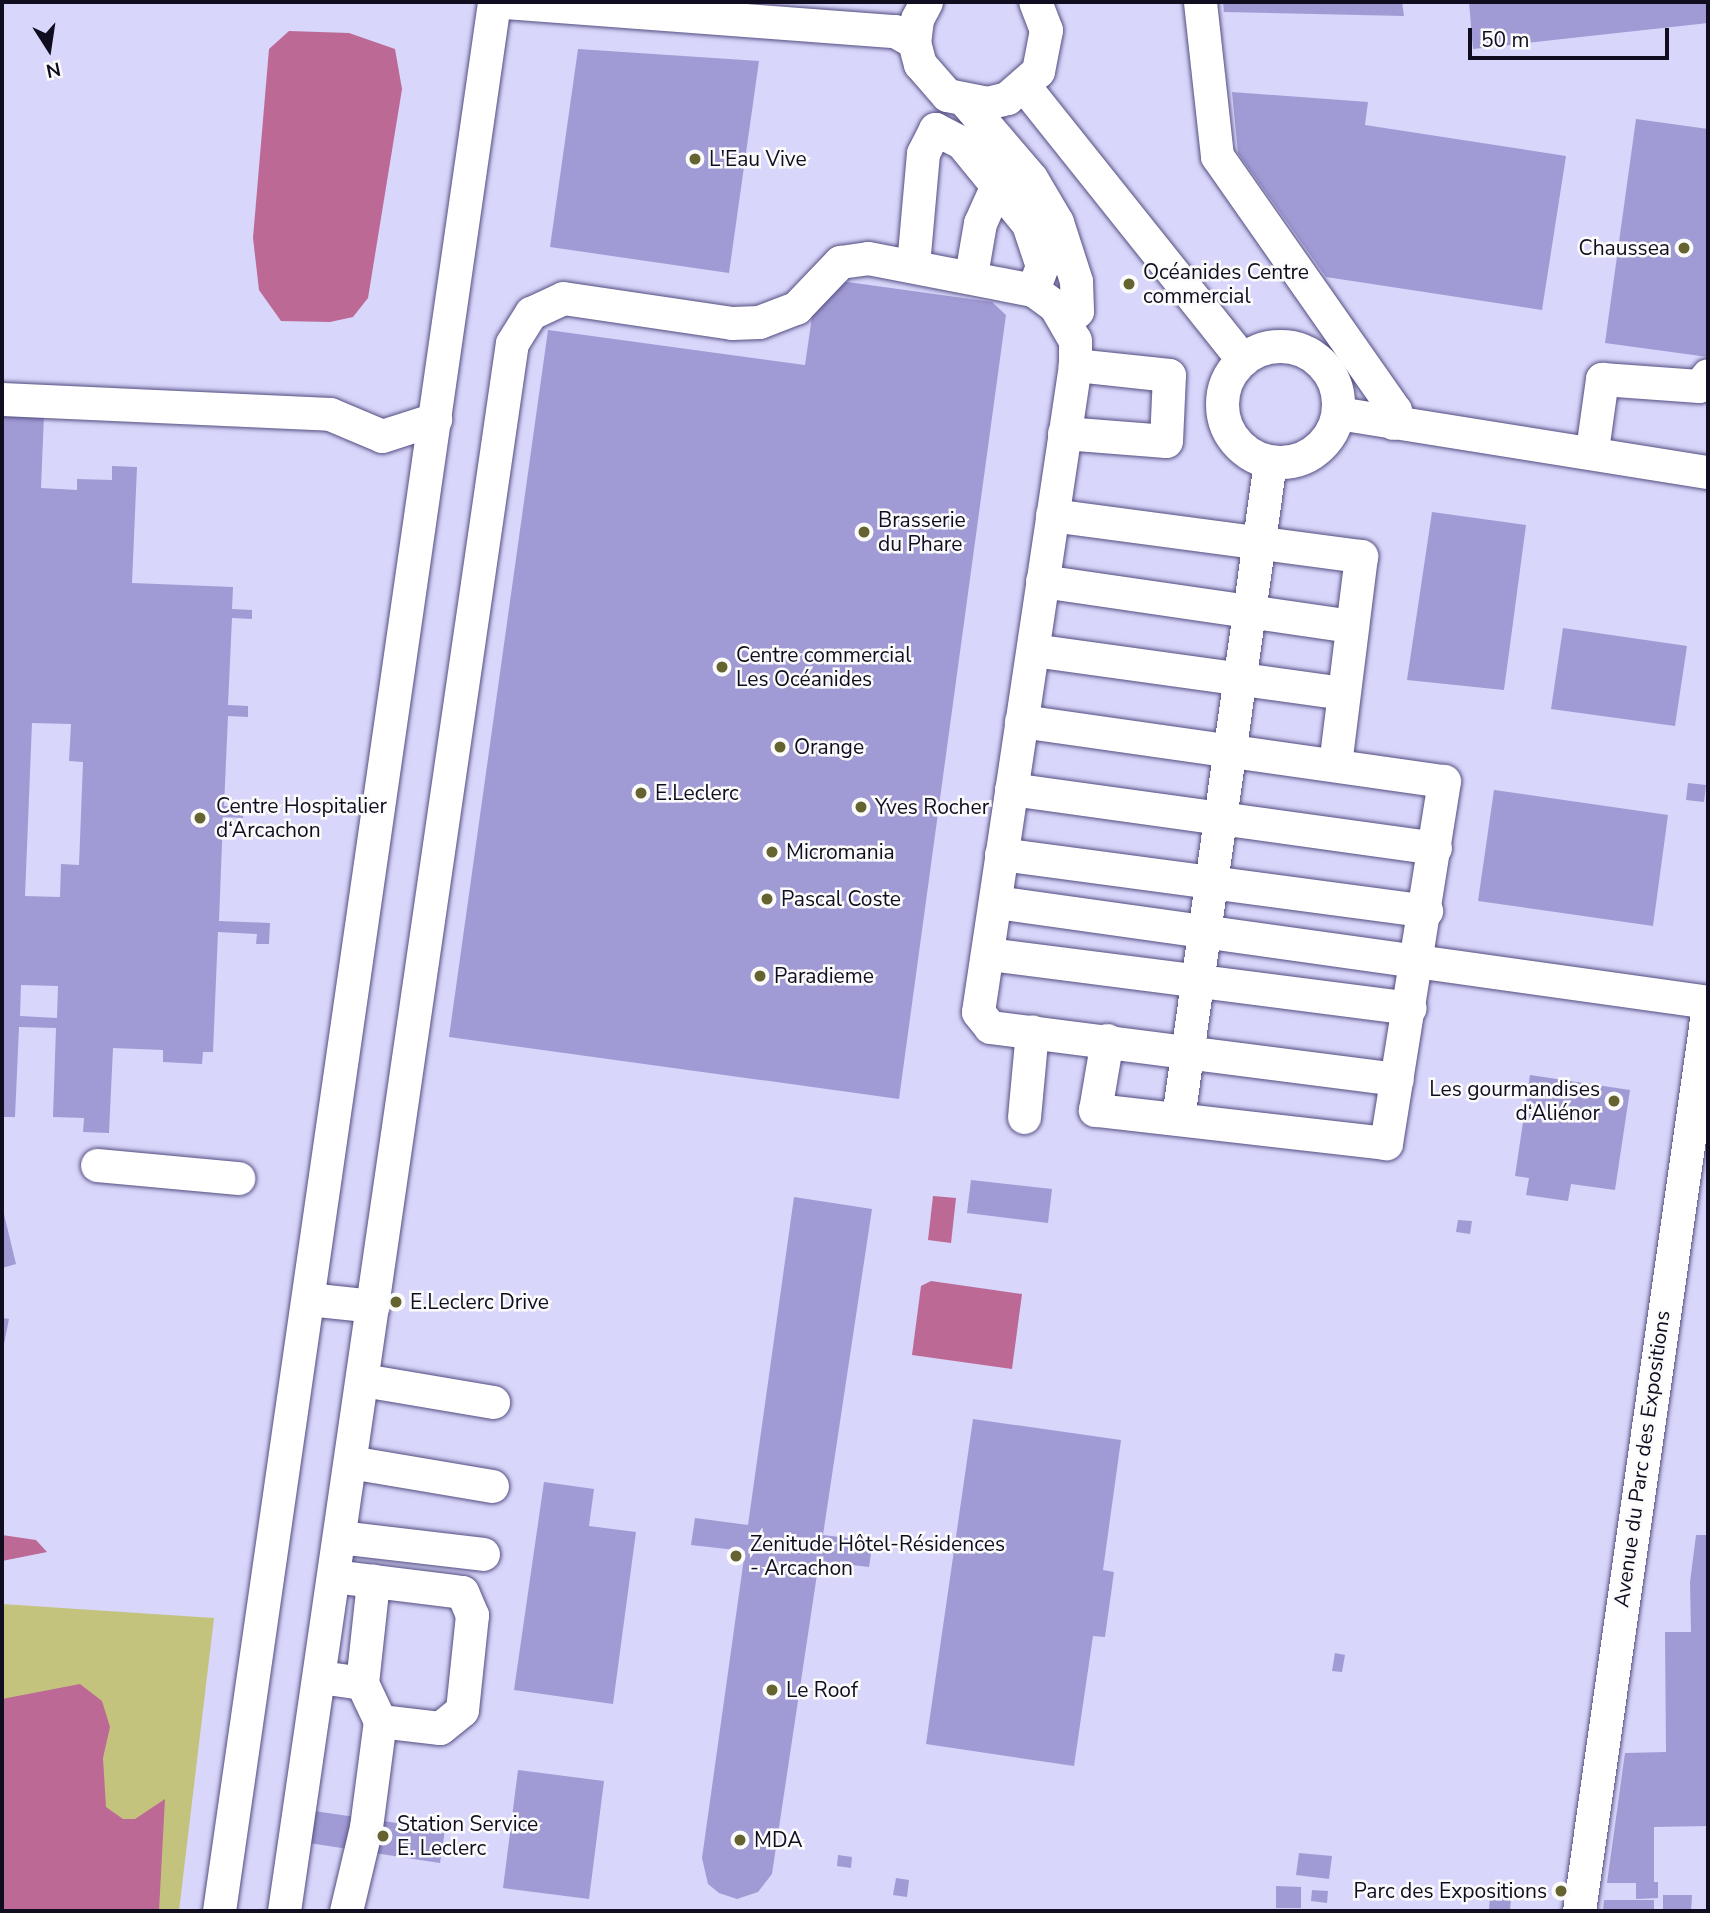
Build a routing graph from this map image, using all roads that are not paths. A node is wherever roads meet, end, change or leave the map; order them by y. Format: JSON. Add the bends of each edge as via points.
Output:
{"nodes":[{"id":1,"x":494,"y":2,"type":"edge"},
{"id":2,"x":505,"y":2,"type":"edge"},
{"id":3,"x":926,"y":2,"type":"edge"},
{"id":4,"x":1035,"y":2,"type":"edge"},
{"id":5,"x":1200,"y":2,"type":"edge"},
{"id":6,"x":552,"y":5,"type":"edge"},
{"id":7,"x":791,"y":14,"type":"edge"},
{"id":8,"x":915,"y":42,"type":"junction"},
{"id":9,"x":1025,"y":87,"type":"junction"},
{"id":10,"x":966,"y":102,"type":"junction"},
{"id":11,"x":998,"y":183,"type":"junction"},
{"id":12,"x":913,"y":265,"type":"junction"},
{"id":13,"x":971,"y":275,"type":"junction"},
{"id":14,"x":1032,"y":290,"type":"junction"},
{"id":15,"x":1065,"y":319,"type":"junction"},
{"id":16,"x":1243,"y":360,"type":"junction"},
{"id":17,"x":1075,"y":365,"type":"junction"},
{"id":18,"x":1708,"y":375,"type":"edge"},
{"id":19,"x":2,"y":399,"type":"edge"},
{"id":20,"x":1338,"y":413,"type":"junction"},
{"id":21,"x":435,"y":419,"type":"junction"},
{"id":22,"x":1393,"y":423,"type":"junction"},
{"id":23,"x":1064,"y":433,"type":"junction"},
{"id":24,"x":1591,"y":450,"type":"junction"},
{"id":25,"x":1270,"y":462,"type":"junction"},
{"id":26,"x":1708,"y":472,"type":"edge"},
{"id":27,"x":1052,"y":516,"type":"junction"},
{"id":28,"x":1260,"y":543,"type":"junction"},
{"id":29,"x":1042,"y":581,"type":"junction"},
{"id":30,"x":1250,"y":611,"type":"junction"},
{"id":31,"x":1352,"y":626,"type":"junction"},
{"id":32,"x":1033,"y":650,"type":"junction"},
{"id":33,"x":1239,"y":678,"type":"junction"},
{"id":34,"x":1343,"y":693,"type":"junction"},
{"id":35,"x":1021,"y":721,"type":"junction"},
{"id":36,"x":1231,"y":749,"type":"junction"},
{"id":37,"x":1335,"y":764,"type":"junction"},
{"id":38,"x":1011,"y":789,"type":"junction"},
{"id":39,"x":1221,"y":818,"type":"junction"},
{"id":40,"x":1435,"y":848,"type":"junction"},
{"id":41,"x":1001,"y":854,"type":"junction"},
{"id":42,"x":1210,"y":882,"type":"junction"},
{"id":43,"x":996,"y":902,"type":"junction"},
{"id":44,"x":1426,"y":911,"type":"junction"},
{"id":45,"x":1204,"y":930,"type":"junction"},
{"id":46,"x":989,"y":954,"type":"junction"},
{"id":47,"x":1417,"y":963,"type":"junction"},
{"id":48,"x":1197,"y":980,"type":"junction"},
{"id":49,"x":1708,"y":1004,"type":"edge"},
{"id":50,"x":1410,"y":1008,"type":"junction"},
{"id":51,"x":1032,"y":1031,"type":"junction"},
{"id":52,"x":1107,"y":1040,"type":"junction"},
{"id":53,"x":1186,"y":1051,"type":"junction"},
{"id":54,"x":1397,"y":1079,"type":"junction"},
{"id":55,"x":1024,"y":1117,"type":"dead end"},
{"id":56,"x":1178,"y":1118,"type":"junction"},
{"id":57,"x":97,"y":1165,"type":"dead end"},
{"id":58,"x":238,"y":1178,"type":"dead end"},
{"id":59,"x":308,"y":1298,"type":"junction"},
{"id":60,"x":373,"y":1306,"type":"junction"},
{"id":61,"x":363,"y":1380,"type":"junction"},
{"id":62,"x":492,"y":1402,"type":"dead end"},
{"id":63,"x":350,"y":1462,"type":"junction"},
{"id":64,"x":492,"y":1486,"type":"dead end"},
{"id":65,"x":339,"y":1536,"type":"junction"},
{"id":66,"x":483,"y":1554,"type":"dead end"},
{"id":67,"x":334,"y":1576,"type":"junction"},
{"id":68,"x":373,"y":1581,"type":"junction"},
{"id":69,"x":320,"y":1677,"type":"junction"},
{"id":70,"x":362,"y":1683,"type":"junction"},
{"id":71,"x":380,"y":1721,"type":"junction"},
{"id":72,"x":219,"y":1911,"type":"edge"},
{"id":73,"x":284,"y":1911,"type":"edge"},
{"id":74,"x":346,"y":1911,"type":"edge"},
{"id":75,"x":1578,"y":1911,"type":"edge"}],
"edges":[{"from":1,"to":21,"type":"street"},
{"from":2,"to":6,"type":"street"},
{"from":3,"to":8,"type":"street","via":[[917,19]]},
{"from":4,"to":9,"type":"street","via":[[1046,30],[1045,51]]},
{"from":5,"to":22,"type":"street","via":[[1217,156],[1395,410]]},
{"from":6,"to":7,"type":"street"},
{"from":7,"to":8,"type":"street","via":[[895,31]]},
{"from":8,"to":10,"type":"street","via":[[920,64],[931,82]]},
{"from":9,"to":10,"type":"street","via":[[1007,98]]},
{"from":9,"to":16,"type":"street"},
{"from":10,"to":15,"type":"street","via":[[1031,178],[1057,222],[1076,281],[1077,310]]},
{"from":11,"to":12,"type":"street","via":[[962,143],[934,129],[923,153]]},
{"from":11,"to":13,"type":"street","via":[[980,223]]},
{"from":11,"to":14,"type":"street","via":[[1028,224],[1042,266]]},
{"from":12,"to":13,"type":"street"},
{"from":12,"to":60,"type":"street","via":[[868,258],[839,262],[796,308],[759,322],[733,323],[563,298],[531,313],[512,343]]},
{"from":13,"to":14,"type":"street"},
{"from":14,"to":15,"type":"street"},
{"from":15,"to":17,"type":"street","via":[[1075,340]]},
{"from":16,"to":20,"type":"street","via":[[1275,346],[1309,354],[1333,379]]},
{"from":16,"to":25,"type":"street","via":[[1223,392],[1227,428],[1245,450]]},
{"from":17,"to":23,"type":"street"},
{"from":17,"to":23,"type":"street","via":[[1169,375],[1166,441]]},
{"from":18,"to":24,"type":"street","via":[[1699,386],[1602,379]]},
{"from":19,"to":21,"type":"street","via":[[330,414],[382,436]]},
{"from":20,"to":22,"type":"street"},
{"from":20,"to":25,"type":"street","via":[[1321,446],[1306,457]]},
{"from":21,"to":59,"type":"street"},
{"from":22,"to":24,"type":"street"},
{"from":23,"to":27,"type":"street"},
{"from":24,"to":26,"type":"street"},
{"from":25,"to":28,"type":"street"},
{"from":27,"to":28,"type":"street"},
{"from":27,"to":29,"type":"street"},
{"from":28,"to":30,"type":"street"},
{"from":28,"to":31,"type":"street","via":[[1361,556]]},
{"from":29,"to":30,"type":"street"},
{"from":29,"to":32,"type":"street"},
{"from":30,"to":31,"type":"street"},
{"from":30,"to":33,"type":"street"},
{"from":31,"to":34,"type":"street"},
{"from":32,"to":33,"type":"street"},
{"from":32,"to":35,"type":"street"},
{"from":33,"to":34,"type":"street"},
{"from":33,"to":36,"type":"street"},
{"from":34,"to":37,"type":"street"},
{"from":35,"to":36,"type":"street"},
{"from":35,"to":38,"type":"street"},
{"from":36,"to":37,"type":"street"},
{"from":36,"to":39,"type":"street"},
{"from":37,"to":40,"type":"street","via":[[1444,782]]},
{"from":38,"to":39,"type":"street"},
{"from":38,"to":41,"type":"street"},
{"from":39,"to":40,"type":"street"},
{"from":39,"to":42,"type":"street"},
{"from":40,"to":44,"type":"street"},
{"from":41,"to":42,"type":"street"},
{"from":41,"to":43,"type":"street"},
{"from":42,"to":44,"type":"street"},
{"from":42,"to":45,"type":"street"},
{"from":43,"to":45,"type":"street"},
{"from":43,"to":46,"type":"street"},
{"from":44,"to":47,"type":"street"},
{"from":45,"to":47,"type":"street"},
{"from":45,"to":48,"type":"street"},
{"from":46,"to":48,"type":"street"},
{"from":46,"to":51,"type":"street","via":[[978,1012],[990,1027]]},
{"from":47,"to":49,"type":"street"},
{"from":47,"to":50,"type":"street"},
{"from":48,"to":50,"type":"street"},
{"from":48,"to":53,"type":"street"},
{"from":49,"to":75,"type":"street","name":"Avenue du Parc des Expositions"},
{"from":50,"to":54,"type":"street"},
{"from":51,"to":52,"type":"street"},
{"from":51,"to":55,"type":"street"},
{"from":52,"to":53,"type":"street"},
{"from":52,"to":56,"type":"street","via":[[1095,1110]]},
{"from":53,"to":54,"type":"street"},
{"from":53,"to":56,"type":"street"},
{"from":54,"to":56,"type":"street","via":[[1386,1143]]},
{"from":57,"to":58,"type":"street"},
{"from":59,"to":60,"type":"street"},
{"from":59,"to":72,"type":"street"},
{"from":60,"to":61,"type":"street"},
{"from":61,"to":62,"type":"street"},
{"from":61,"to":63,"type":"street"},
{"from":63,"to":64,"type":"street"},
{"from":63,"to":65,"type":"street"},
{"from":65,"to":66,"type":"street"},
{"from":65,"to":67,"type":"street"},
{"from":67,"to":68,"type":"street"},
{"from":67,"to":69,"type":"street"},
{"from":68,"to":70,"type":"street"},
{"from":68,"to":71,"type":"street","via":[[462,1592],[472,1615],[462,1710],[440,1728]]},
{"from":69,"to":70,"type":"street"},
{"from":69,"to":73,"type":"street"},
{"from":70,"to":71,"type":"street"},
{"from":71,"to":74,"type":"street","via":[[366,1827]]}]}
